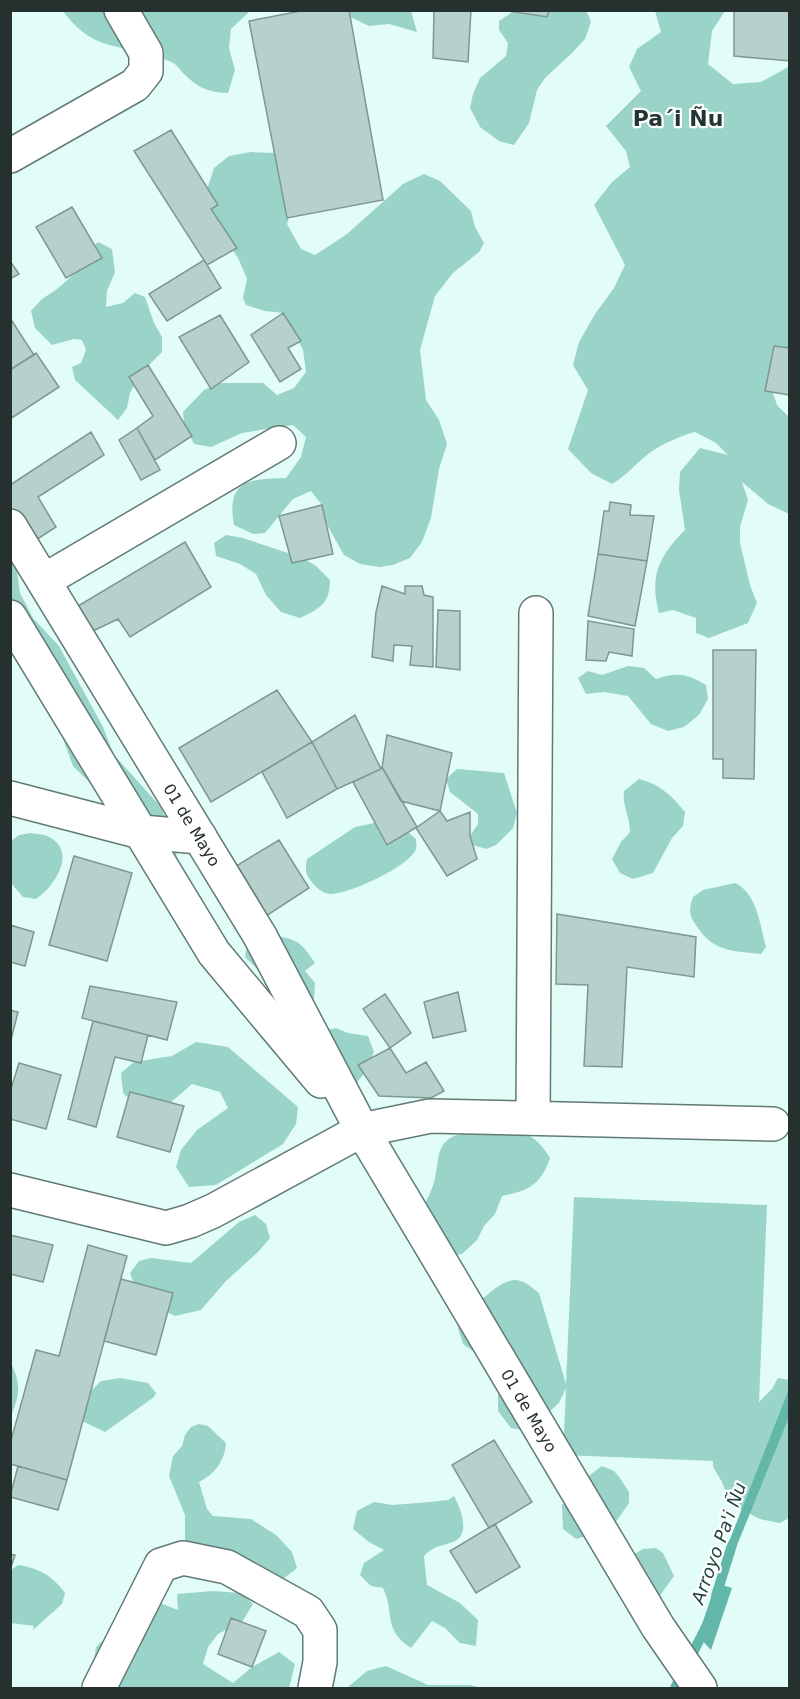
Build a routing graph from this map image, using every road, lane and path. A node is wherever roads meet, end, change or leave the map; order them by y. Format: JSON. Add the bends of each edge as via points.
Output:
{"nodes":[{"id":1,"x":121,"y":10,"type":"edge"},
{"id":2,"x":10,"y":156,"type":"edge"},
{"id":3,"x":279,"y":443,"type":"dead end"},
{"id":4,"x":10,"y":526,"type":"edge"},
{"id":5,"x":45,"y":580,"type":"junction"},
{"id":6,"x":536,"y":613,"type":"dead end"},
{"id":7,"x":10,"y":617,"type":"edge"},
{"id":8,"x":10,"y":798,"type":"edge"},
{"id":9,"x":141,"y":832,"type":"junction"},
{"id":10,"x":200,"y":837,"type":"junction"},
{"id":11,"x":532,"y":1118,"type":"junction"},
{"id":12,"x":773,"y":1124,"type":"dead end"},
{"id":13,"x":362,"y":1130,"type":"junction"},
{"id":14,"x":10,"y":1190,"type":"edge"},
{"id":15,"x":99,"y":1689,"type":"edge"},
{"id":16,"x":315,"y":1689,"type":"edge"},
{"id":17,"x":700,"y":1689,"type":"edge"}],
"edges":[{"from":1,"to":2,"type":"street","via":[[146,53],[146,72],[135,86]]},
{"from":3,"to":5,"type":"street"},
{"from":4,"to":5,"type":"street","name":"01 de Mayo"},
{"from":5,"to":10,"type":"street","name":"01 de Mayo"},
{"from":6,"to":11,"type":"street"},
{"from":7,"to":9,"type":"street","name":"01 de Mayo"},
{"from":8,"to":9,"type":"street"},
{"from":9,"to":10,"type":"street"},
{"from":9,"to":13,"type":"street","name":"01 de Mayo","via":[[214,953]]},
{"from":10,"to":13,"type":"street","name":"01 de Mayo","via":[[260,936]]},
{"from":11,"to":12,"type":"street"},
{"from":11,"to":13,"type":"street","via":[[430,1116]]},
{"from":13,"to":14,"type":"street","via":[[213,1211],[166,1228]]},
{"from":13,"to":17,"type":"street","name":"01 de Mayo","via":[[658,1627]]},
{"from":15,"to":16,"type":"street","via":[[161,1565],[183,1558],[227,1567],[308,1612],[320,1630]]}]}
